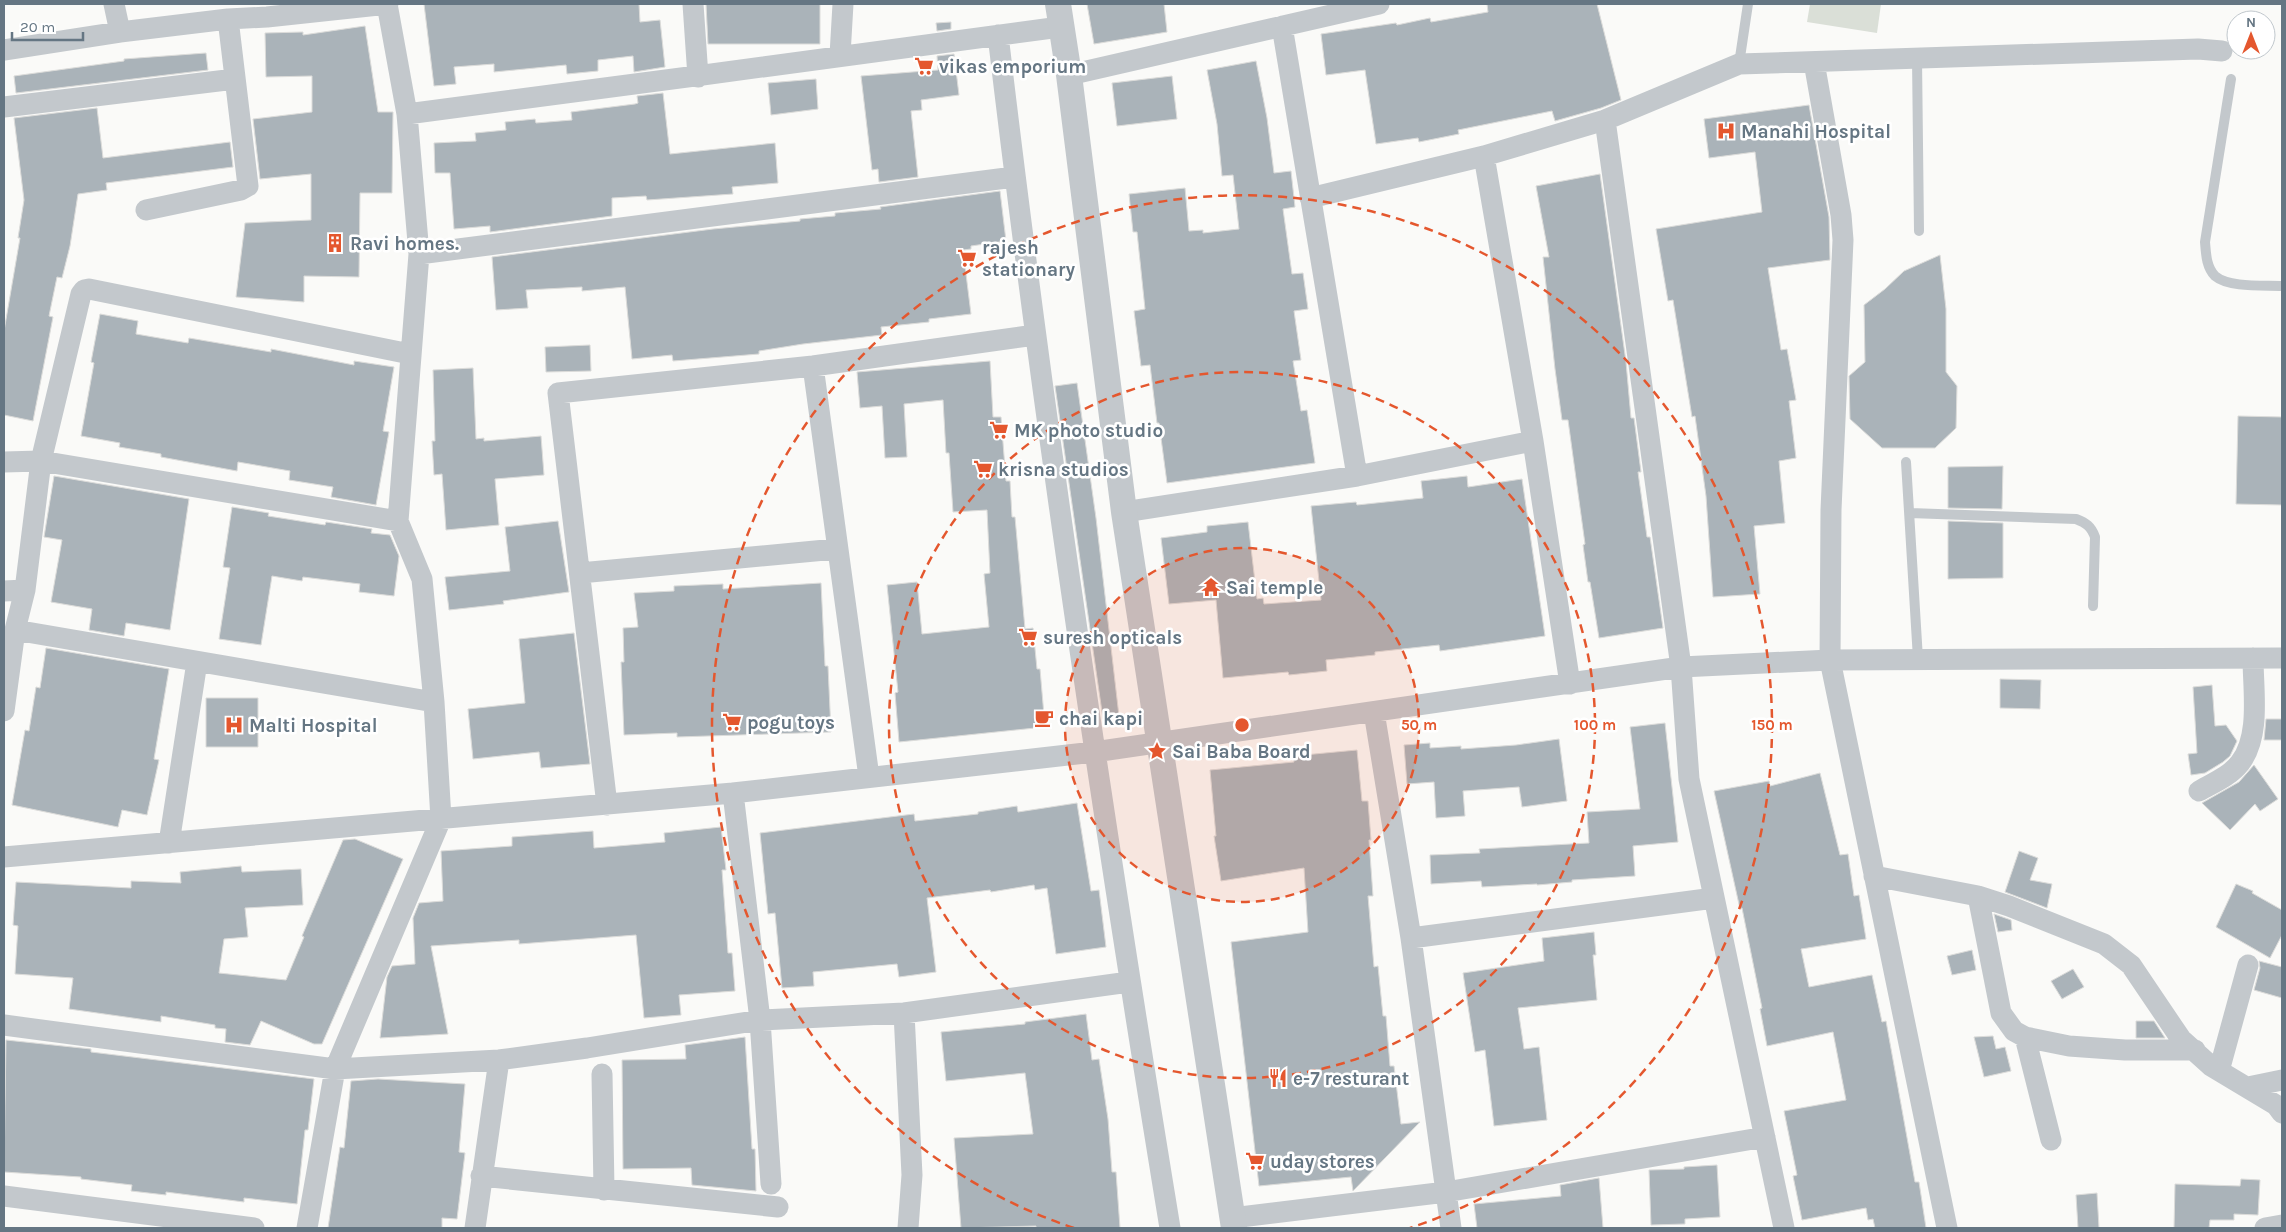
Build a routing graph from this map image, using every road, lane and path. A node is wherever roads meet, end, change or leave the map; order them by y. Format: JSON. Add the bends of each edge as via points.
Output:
{"nodes":[{"id":1,"x":114,"y":4,"type":"edge"},
{"id":2,"x":388,"y":4,"type":"edge"},
{"id":3,"x":693,"y":4,"type":"edge"},
{"id":4,"x":843,"y":4,"type":"edge"},
{"id":5,"x":1379,"y":4,"type":"edge"},
{"id":6,"x":1748,"y":4,"type":"edge"},
{"id":7,"x":265,"y":11,"type":"edge"},
{"id":8,"x":1059,"y":16,"type":"edge"},
{"id":9,"x":228,"y":19,"type":"junction"},
{"id":10,"x":1282,"y":26,"type":"junction"},
{"id":11,"x":120,"y":32,"type":"junction"},
{"id":12,"x":998,"y":36,"type":"junction"},
{"id":13,"x":4,"y":50,"type":"edge"},
{"id":14,"x":2222,"y":52,"type":"dead end"},
{"id":15,"x":840,"y":55,"type":"junction"},
{"id":16,"x":1917,"y":58,"type":"junction"},
{"id":17,"x":1814,"y":62,"type":"junction"},
{"id":18,"x":1739,"y":64,"type":"junction"},
{"id":19,"x":1069,"y":75,"type":"junction"},
{"id":20,"x":698,"y":76,"type":"junction"},
{"id":21,"x":235,"y":79,"type":"junction"},
{"id":22,"x":2231,"y":79,"type":"dead end"},
{"id":23,"x":4,"y":107,"type":"edge"},
{"id":24,"x":407,"y":114,"type":"junction"},
{"id":25,"x":1606,"y":120,"type":"junction"},
{"id":26,"x":1484,"y":156,"type":"junction"},
{"id":27,"x":1014,"y":177,"type":"junction"},
{"id":28,"x":1310,"y":198,"type":"junction"},
{"id":29,"x":146,"y":210,"type":"dead end"},
{"id":30,"x":1920,"y":231,"type":"dead end"},
{"id":31,"x":419,"y":254,"type":"junction"},
{"id":32,"x":2282,"y":286,"type":"edge"},
{"id":33,"x":1035,"y":335,"type":"junction"},
{"id":34,"x":410,"y":354,"type":"junction"},
{"id":35,"x":813,"y":366,"type":"junction"},
{"id":36,"x":1534,"y":441,"type":"junction"},
{"id":37,"x":41,"y":461,"type":"junction"},
{"id":38,"x":4,"y":462,"type":"edge"},
{"id":39,"x":1906,"y":462,"type":"dead end"},
{"id":40,"x":1357,"y":476,"type":"junction"},
{"id":41,"x":1124,"y":512,"type":"junction"},
{"id":42,"x":1910,"y":513,"type":"junction"},
{"id":43,"x":398,"y":521,"type":"junction"},
{"id":44,"x":836,"y":548,"type":"junction"},
{"id":45,"x":580,"y":573,"type":"junction"},
{"id":46,"x":25,"y":590,"type":"junction"},
{"id":47,"x":4,"y":591,"type":"edge"},
{"id":48,"x":2093,"y":606,"type":"dead end"},
{"id":49,"x":15,"y":630,"type":"junction"},
{"id":50,"x":2253,"y":658,"type":"junction"},
{"id":51,"x":2282,"y":658,"type":"edge"},
{"id":52,"x":1918,"y":659,"type":"junction"},
{"id":53,"x":1830,"y":660,"type":"junction"},
{"id":54,"x":197,"y":662,"type":"junction"},
{"id":55,"x":1682,"y":667,"type":"junction"},
{"id":56,"x":1570,"y":684,"type":"junction"},
{"id":57,"x":434,"y":702,"type":"junction"},
{"id":58,"x":4,"y":711,"type":"edge"},
{"id":59,"x":1374,"y":712,"type":"junction"},
{"id":60,"x":1160,"y":741,"type":"junction"},
{"id":61,"x":1094,"y":752,"type":"junction"},
{"id":62,"x":869,"y":777,"type":"junction"},
{"id":63,"x":2199,"y":791,"type":"dead end"},
{"id":64,"x":733,"y":794,"type":"junction"},
{"id":65,"x":607,"y":805,"type":"junction"},
{"id":66,"x":441,"y":819,"type":"junction"},
{"id":67,"x":169,"y":843,"type":"junction"},
{"id":68,"x":4,"y":858,"type":"edge"},
{"id":69,"x":1874,"y":876,"type":"junction"},
{"id":70,"x":1978,"y":896,"type":"junction"},
{"id":71,"x":1714,"y":898,"type":"junction"},
{"id":72,"x":1410,"y":938,"type":"junction"},
{"id":73,"x":2248,"y":965,"type":"dead end"},
{"id":74,"x":1129,"y":982,"type":"junction"},
{"id":75,"x":904,"y":1013,"type":"junction"},
{"id":76,"x":760,"y":1020,"type":"junction"},
{"id":77,"x":4,"y":1025,"type":"edge"},
{"id":78,"x":2026,"y":1037,"type":"junction"},
{"id":79,"x":2195,"y":1050,"type":"junction"},
{"id":80,"x":499,"y":1060,"type":"junction"},
{"id":81,"x":335,"y":1069,"type":"junction"},
{"id":82,"x":2219,"y":1071,"type":"junction"},
{"id":83,"x":602,"y":1074,"type":"dead end"},
{"id":84,"x":2282,"y":1080,"type":"edge"},
{"id":85,"x":2248,"y":1087,"type":"junction"},
{"id":86,"x":2282,"y":1113,"type":"edge"},
{"id":87,"x":1765,"y":1137,"type":"junction"},
{"id":88,"x":2051,"y":1140,"type":"dead end"},
{"id":89,"x":481,"y":1176,"type":"junction"},
{"id":90,"x":771,"y":1184,"type":"dead end"},
{"id":91,"x":604,"y":1190,"type":"junction"},
{"id":92,"x":1446,"y":1192,"type":"junction"},
{"id":93,"x":4,"y":1196,"type":"edge"},
{"id":94,"x":778,"y":1207,"type":"dead end"},
{"id":95,"x":1233,"y":1223,"type":"edge"},
{"id":96,"x":2282,"y":1225,"type":"edge"},
{"id":97,"x":254,"y":1228,"type":"edge"},
{"id":98,"x":307,"y":1228,"type":"edge"},
{"id":99,"x":475,"y":1228,"type":"edge"},
{"id":100,"x":908,"y":1228,"type":"edge"},
{"id":101,"x":1170,"y":1228,"type":"edge"},
{"id":102,"x":1451,"y":1228,"type":"edge"},
{"id":103,"x":1784,"y":1228,"type":"edge"},
{"id":104,"x":1947,"y":1228,"type":"edge"},
{"id":105,"x":2265,"y":1228,"type":"edge"}],
"edges":[{"from":1,"to":11,"type":"street"},
{"from":2,"to":7,"type":"street"},
{"from":2,"to":24,"type":"street"},
{"from":3,"to":20,"type":"street"},
{"from":4,"to":15,"type":"street"},
{"from":5,"to":10,"type":"street"},
{"from":6,"to":18,"type":"lane"},
{"from":7,"to":9,"type":"street"},
{"from":8,"to":12,"type":"street"},
{"from":8,"to":19,"type":"street"},
{"from":9,"to":11,"type":"street"},
{"from":9,"to":21,"type":"street"},
{"from":10,"to":19,"type":"street"},
{"from":10,"to":28,"type":"street"},
{"from":11,"to":13,"type":"street"},
{"from":12,"to":15,"type":"street"},
{"from":12,"to":27,"type":"street"},
{"from":14,"to":16,"type":"street","via":[[2198,49]]},
{"from":15,"to":20,"type":"street"},
{"from":16,"to":17,"type":"street"},
{"from":16,"to":30,"type":"lane"},
{"from":17,"to":18,"type":"street"},
{"from":17,"to":53,"type":"street","via":[[1843,240],[1831,510]]},
{"from":18,"to":25,"type":"street"},
{"from":19,"to":41,"type":"street"},
{"from":20,"to":24,"type":"street"},
{"from":21,"to":23,"type":"street"},
{"from":21,"to":29,"type":"street","via":[[248,186]]},
{"from":22,"to":32,"type":"lane","via":[[2205,242],[2207,260],[2215,276],[2234,284]]},
{"from":24,"to":31,"type":"street"},
{"from":25,"to":26,"type":"street"},
{"from":25,"to":55,"type":"street"},
{"from":26,"to":28,"type":"street"},
{"from":26,"to":36,"type":"street"},
{"from":27,"to":31,"type":"street"},
{"from":27,"to":33,"type":"street"},
{"from":28,"to":40,"type":"street"},
{"from":31,"to":34,"type":"street"},
{"from":33,"to":35,"type":"street"},
{"from":33,"to":61,"type":"street"},
{"from":34,"to":37,"type":"street","via":[[84,290]]},
{"from":34,"to":43,"type":"street"},
{"from":35,"to":44,"type":"street"},
{"from":35,"to":45,"type":"street","via":[[558,393]]},
{"from":36,"to":40,"type":"street"},
{"from":36,"to":56,"type":"street"},
{"from":37,"to":38,"type":"street"},
{"from":37,"to":43,"type":"street"},
{"from":37,"to":46,"type":"street"},
{"from":39,"to":42,"type":"lane"},
{"from":40,"to":41,"type":"street"},
{"from":41,"to":60,"type":"street"},
{"from":42,"to":48,"type":"lane","via":[[2086,522],[2094,537]]},
{"from":42,"to":52,"type":"lane"},
{"from":43,"to":57,"type":"street","via":[[422,579]]},
{"from":44,"to":45,"type":"street"},
{"from":44,"to":62,"type":"street"},
{"from":45,"to":65,"type":"street"},
{"from":46,"to":47,"type":"street"},
{"from":46,"to":49,"type":"street"},
{"from":49,"to":54,"type":"street"},
{"from":49,"to":58,"type":"street"},
{"from":50,"to":51,"type":"street"},
{"from":50,"to":52,"type":"street"},
{"from":50,"to":63,"type":"street","via":[[2253,726],[2249,746],[2240,763],[2226,776]]},
{"from":52,"to":53,"type":"street"},
{"from":53,"to":55,"type":"street"},
{"from":53,"to":69,"type":"street"},
{"from":54,"to":57,"type":"street"},
{"from":54,"to":67,"type":"street"},
{"from":55,"to":56,"type":"street"},
{"from":55,"to":71,"type":"street","via":[[1689,779]]},
{"from":56,"to":59,"type":"street"},
{"from":57,"to":66,"type":"street"},
{"from":59,"to":60,"type":"street"},
{"from":59,"to":72,"type":"street"},
{"from":60,"to":61,"type":"street"},
{"from":60,"to":95,"type":"street"},
{"from":61,"to":62,"type":"street"},
{"from":61,"to":74,"type":"street"},
{"from":62,"to":64,"type":"street"},
{"from":64,"to":65,"type":"street"},
{"from":64,"to":76,"type":"street"},
{"from":65,"to":66,"type":"street"},
{"from":66,"to":67,"type":"street"},
{"from":66,"to":81,"type":"street"},
{"from":67,"to":68,"type":"street"},
{"from":69,"to":70,"type":"street"},
{"from":69,"to":104,"type":"street"},
{"from":70,"to":78,"type":"street","via":[[2001,1013],[2014,1031]]},
{"from":70,"to":79,"type":"street","via":[[2104,944],[2131,965],[2181,1039]]},
{"from":71,"to":72,"type":"street"},
{"from":71,"to":87,"type":"street"},
{"from":72,"to":92,"type":"street"},
{"from":73,"to":82,"type":"street"},
{"from":74,"to":75,"type":"street"},
{"from":74,"to":101,"type":"street"},
{"from":75,"to":76,"type":"street"},
{"from":75,"to":100,"type":"street","via":[[912,1176]]},
{"from":76,"to":80,"type":"street"},
{"from":76,"to":90,"type":"street"},
{"from":77,"to":81,"type":"street"},
{"from":78,"to":79,"type":"street","via":[[2069,1046]]},
{"from":78,"to":88,"type":"street"},
{"from":79,"to":82,"type":"street"},
{"from":80,"to":81,"type":"street"},
{"from":80,"to":89,"type":"street"},
{"from":81,"to":98,"type":"street"},
{"from":82,"to":85,"type":"street"},
{"from":83,"to":91,"type":"street"},
{"from":84,"to":85,"type":"street"},
{"from":85,"to":86,"type":"street","via":[[2276,1105]]},
{"from":87,"to":92,"type":"street"},
{"from":87,"to":103,"type":"street"},
{"from":89,"to":91,"type":"street"},
{"from":89,"to":99,"type":"street"},
{"from":91,"to":94,"type":"street"},
{"from":92,"to":95,"type":"street"},
{"from":92,"to":102,"type":"street"},
{"from":93,"to":97,"type":"street"},
{"from":96,"to":105,"type":"street"}]}
